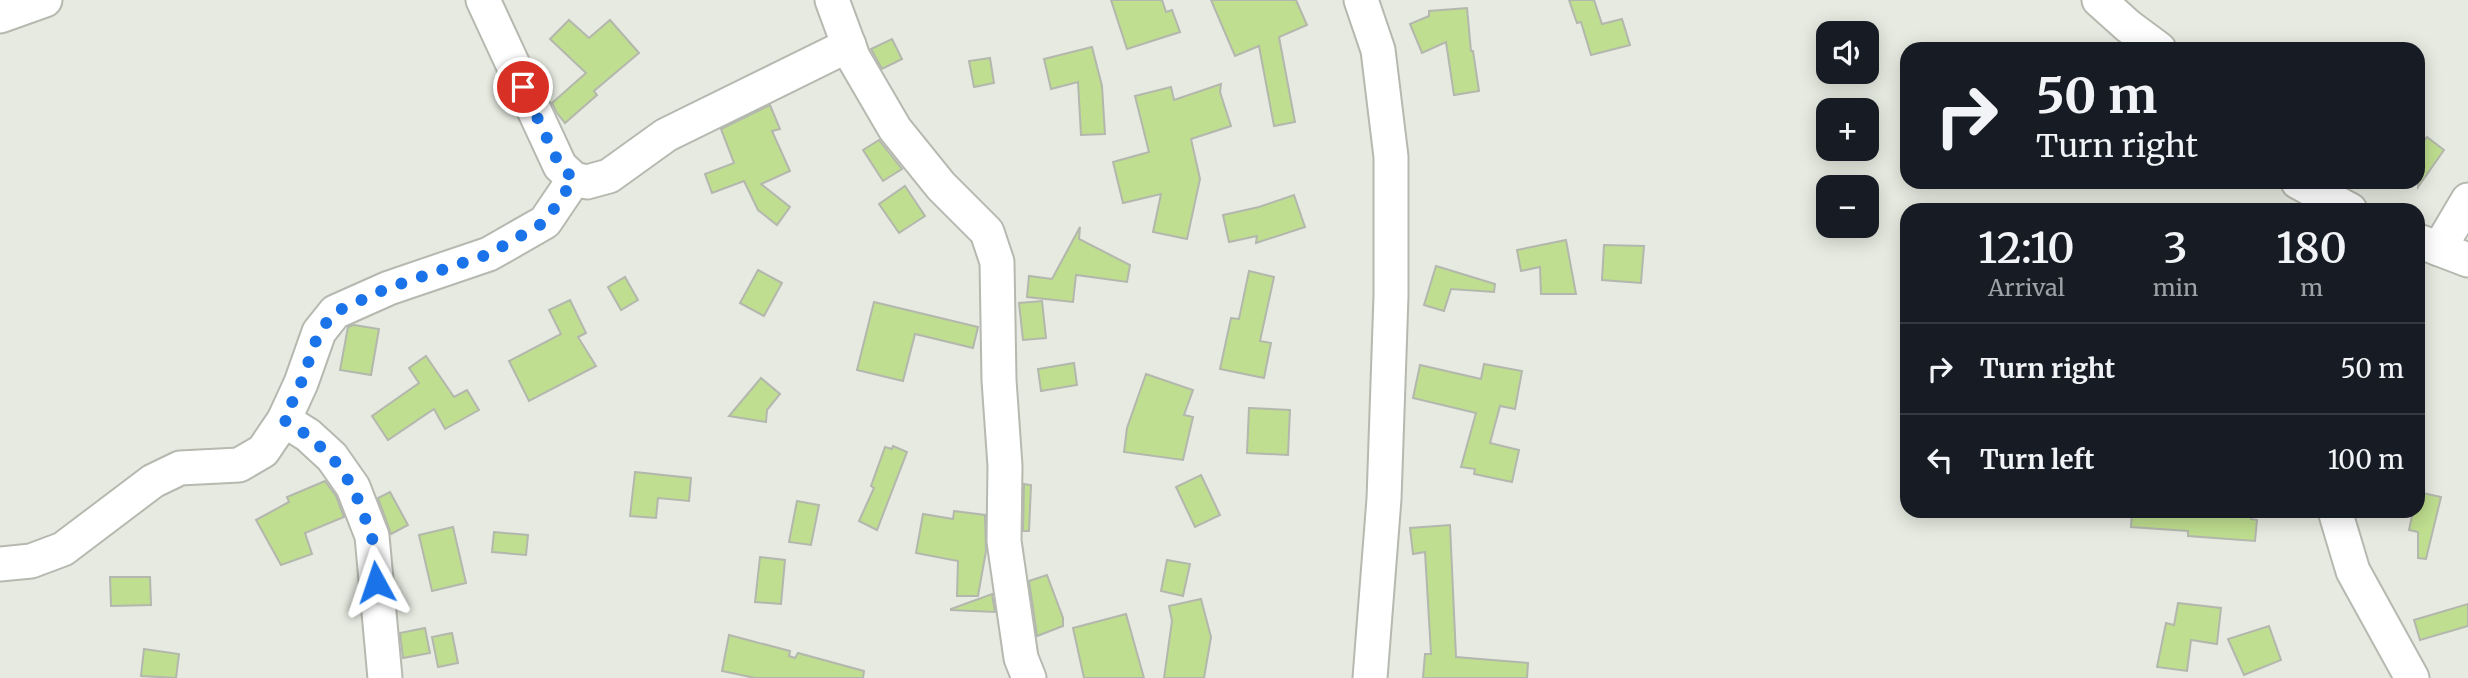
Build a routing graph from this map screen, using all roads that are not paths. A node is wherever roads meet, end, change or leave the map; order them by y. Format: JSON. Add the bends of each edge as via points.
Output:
{"nodes":[{"id":1,"x":45,"y":0,"type":"edge"},
{"id":2,"x":483,"y":0,"type":"edge"},
{"id":3,"x":832,"y":0,"type":"edge"},
{"id":4,"x":1361,"y":0,"type":"edge"},
{"id":5,"x":2107,"y":2,"type":"edge"},
{"id":6,"x":0,"y":16,"type":"edge"},
{"id":7,"x":2151,"y":42,"type":"edge"},
{"id":8,"x":849,"y":45,"type":"junction"},
{"id":9,"x":574,"y":179,"type":"junction"},
{"id":10,"x":2311,"y":189,"type":"edge"},
{"id":11,"x":2468,"y":201,"type":"edge"},
{"id":12,"x":2337,"y":203,"type":"edge"},
{"id":13,"x":2442,"y":250,"type":"edge"},
{"id":14,"x":284,"y":420,"type":"junction"},
{"id":15,"x":2337,"y":518,"type":"edge"},
{"id":16,"x":0,"y":564,"type":"edge"},
{"id":17,"x":385,"y":678,"type":"edge"},
{"id":18,"x":1029,"y":678,"type":"edge"},
{"id":19,"x":1370,"y":678,"type":"edge"},
{"id":20,"x":2412,"y":678,"type":"edge"}],
"edges":[{"from":1,"to":6,"type":"street"},
{"from":2,"to":9,"type":"street","via":[[560,166]]},
{"from":3,"to":8,"type":"street"},
{"from":4,"to":19,"type":"street","via":[[1378,50],[1391,158],[1384,499]]},
{"from":5,"to":7,"type":"street"},
{"from":8,"to":9,"type":"street","via":[[666,135],[609,176],[587,182]]},
{"from":8,"to":18,"type":"street","via":[[895,129],[941,186],[987,232],[997,262],[1004,541],[1021,658]]},
{"from":9,"to":14,"type":"street","via":[[545,222],[489,254],[388,288],[335,312],[319,332]]},
{"from":10,"to":12,"type":"street"},
{"from":11,"to":13,"type":"street"},
{"from":14,"to":16,"type":"street","via":[[263,451],[239,465],[180,468],[153,481],[63,549],[31,561]]},
{"from":14,"to":17,"type":"street","via":[[332,457],[353,487],[363,512],[372,536]]},
{"from":15,"to":20,"type":"street","via":[[2353,571]]}]}
